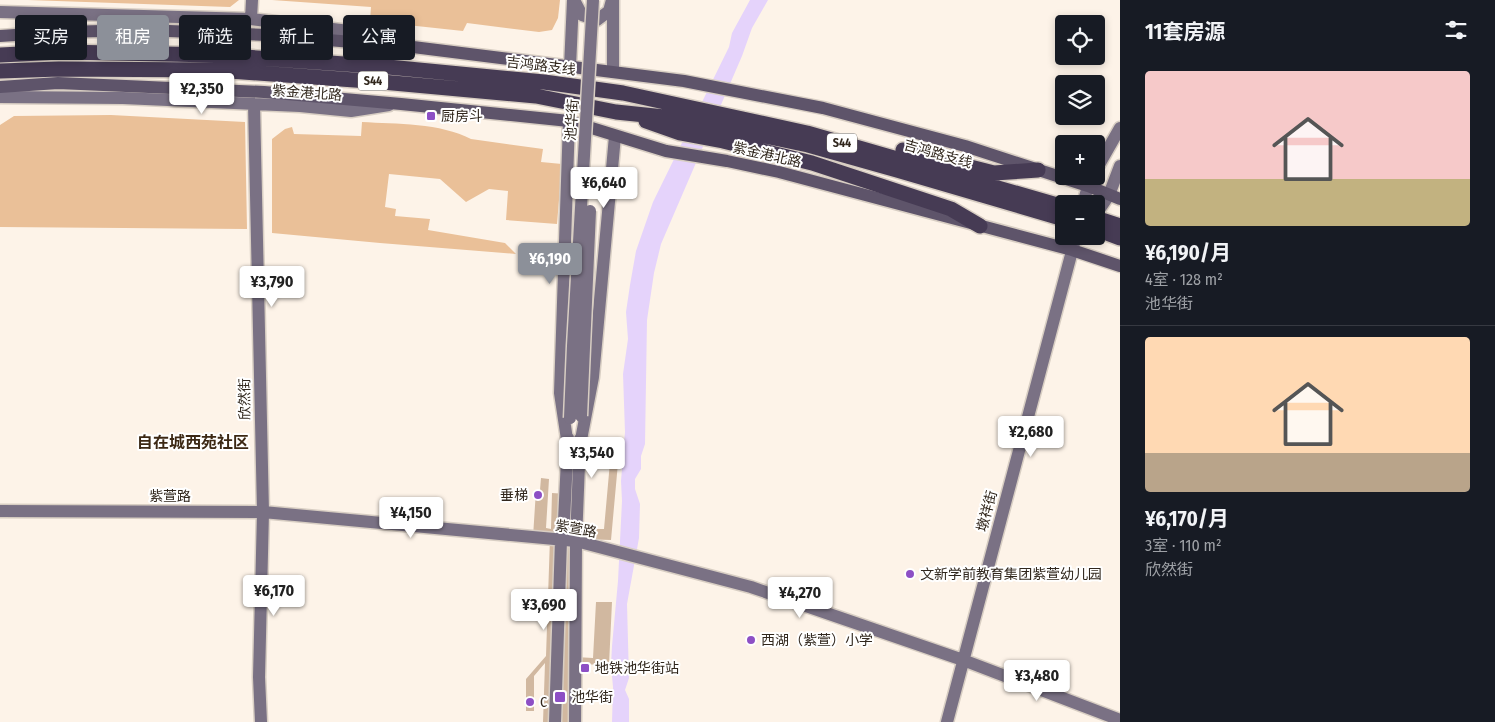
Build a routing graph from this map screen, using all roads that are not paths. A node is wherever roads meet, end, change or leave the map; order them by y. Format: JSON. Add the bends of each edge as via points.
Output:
{"nodes":[{"id":1,"x":252,"y":0,"type":"edge"},
{"id":2,"x":573,"y":0,"type":"edge"},
{"id":3,"x":593,"y":0,"type":"edge"},
{"id":4,"x":600,"y":0,"type":"edge"},
{"id":5,"x":613,"y":0,"type":"edge"},
{"id":6,"x":0,"y":12,"type":"edge"},
{"id":7,"x":179,"y":17,"type":"edge"},
{"id":8,"x":251,"y":19,"type":"joint"},
{"id":9,"x":343,"y":30,"type":"edge"},
{"id":10,"x":0,"y":36,"type":"edge"},
{"id":11,"x":343,"y":42,"type":"edge"},
{"id":12,"x":415,"y":47,"type":"edge"},
{"id":13,"x":0,"y":55,"type":"edge"},
{"id":14,"x":570,"y":67,"type":"junction"},
{"id":15,"x":0,"y":71,"type":"edge"},
{"id":16,"x":613,"y":72,"type":"junction"},
{"id":17,"x":0,"y":87,"type":"edge"},
{"id":18,"x":0,"y":98,"type":"edge"},
{"id":19,"x":254,"y":104,"type":"junction"},
{"id":20,"x":401,"y":104,"type":"junction"},
{"id":21,"x":688,"y":108,"type":"junction"},
{"id":22,"x":569,"y":121,"type":"junction"},
{"id":23,"x":731,"y":124,"type":"junction"},
{"id":24,"x":1120,"y":128,"type":"edge"},
{"id":25,"x":615,"y":136,"type":"junction"},
{"id":26,"x":1105,"y":154,"type":"edge"},
{"id":27,"x":1120,"y":166,"type":"edge"},
{"id":28,"x":1038,"y":170,"type":"junction"},
{"id":29,"x":1055,"y":174,"type":"edge"},
{"id":30,"x":945,"y":179,"type":"junction"},
{"id":31,"x":1096,"y":185,"type":"edge"},
{"id":32,"x":1114,"y":197,"type":"edge"},
{"id":33,"x":1055,"y":205,"type":"edge"},
{"id":34,"x":1055,"y":216,"type":"edge"},
{"id":35,"x":1105,"y":221,"type":"edge"},
{"id":36,"x":980,"y":226,"type":"junction"},
{"id":37,"x":1120,"y":226,"type":"edge"},
{"id":38,"x":1105,"y":232,"type":"edge"},
{"id":39,"x":1120,"y":238,"type":"edge"},
{"id":40,"x":1073,"y":245,"type":"edge"},
{"id":41,"x":1075,"y":245,"type":"edge"},
{"id":42,"x":1072,"y":250,"type":"junction"},
{"id":43,"x":1120,"y":266,"type":"edge"},
{"id":44,"x":575,"y":417,"type":"junction"},
{"id":45,"x":574,"y":446,"type":"junction"},
{"id":46,"x":0,"y":511,"type":"edge"},
{"id":47,"x":263,"y":512,"type":"junction"},
{"id":48,"x":561,"y":540,"type":"junction"},
{"id":49,"x":576,"y":542,"type":"junction"},
{"id":50,"x":963,"y":660,"type":"junction"},
{"id":51,"x":1120,"y":720,"type":"edge"},
{"id":52,"x":261,"y":722,"type":"edge"},
{"id":53,"x":555,"y":722,"type":"edge"},
{"id":54,"x":575,"y":722,"type":"edge"},
{"id":55,"x":947,"y":722,"type":"edge"}],
"edges":[{"from":1,"to":8,"type":"street"},
{"from":2,"to":5,"type":"street","via":[[582,15],[597,20],[609,11]]},
{"from":2,"to":14,"type":"street"},
{"from":3,"to":44,"type":"street","name":"池华街","bridge":true},
{"from":4,"to":44,"type":"street","name":"池华街","bridge":true},
{"from":5,"to":16,"type":"street"},
{"from":6,"to":7,"type":"street"},
{"from":8,"to":9,"type":"street"},
{"from":10,"to":11,"type":"main road","via":[[154,30]]},
{"from":12,"to":14,"type":"main road"},
{"from":13,"to":21,"type":"highway","name":"吉鸿路支线","number":"S44","via":[[61,52],[216,55],[398,68],[544,82],[622,93]]},
{"from":14,"to":16,"type":"main road"},
{"from":15,"to":21,"type":"highway","name":"吉鸿路支线","number":"S44","via":[[216,70],[536,96],[616,112]]},
{"from":16,"to":21,"type":"main road"},
{"from":17,"to":20,"type":"main road","name":"紫金港北路","via":[[58,83],[264,92]]},
{"from":18,"to":19,"type":"street","name":"紫金港北路","via":[[123,98]]},
{"from":19,"to":20,"type":"street","name":"紫金港北路","via":[[351,111]]},
{"from":19,"to":47,"type":"street","name":"欣然街"},
{"from":20,"to":22,"type":"main road","name":"紫金港北路"},
{"from":21,"to":23,"type":"highway","name":"吉鸿路支线","number":"S44"},
{"from":21,"to":23,"type":"highway"},
{"from":21,"to":28,"type":"main road","via":[[739,92],[823,108],[965,146]]},
{"from":22,"to":25,"type":"main road","name":"紫金港北路"},
{"from":22,"to":45,"type":"street","via":[[560,393]]},
{"from":23,"to":28,"type":"highway","via":[[994,173]]},
{"from":23,"to":30,"type":"highway","name":"吉鸿路支线","number":"S44","via":[[807,133]]},
{"from":23,"to":36,"type":"highway","via":[[812,163],[951,209]]},
{"from":24,"to":26,"type":"street"},
{"from":25,"to":36,"type":"main road","name":"紫金港北路","via":[[666,151],[778,172]]},
{"from":25,"to":45,"type":"street","via":[[592,377]]},
{"from":27,"to":32,"type":"street"},
{"from":28,"to":29,"type":"main road"},
{"from":30,"to":33,"type":"highway","name":"吉鸿路支线","number":"S44"},
{"from":30,"to":34,"type":"highway","name":"吉鸿路支线","number":"S44"},
{"from":31,"to":32,"type":"main road"},
{"from":35,"to":37,"type":"highway"},
{"from":36,"to":42,"type":"main road","name":"紫金港北路"},
{"from":38,"to":39,"type":"highway"},
{"from":40,"to":42,"type":"street","name":"墩祥街"},
{"from":41,"to":42,"type":"street","name":"墩祥街"},
{"from":42,"to":43,"type":"main road","name":"紫金港北路"},
{"from":42,"to":50,"type":"street","name":"墩祥街"},
{"from":44,"to":45,"type":"street","name":"池华街"},
{"from":45,"to":48,"type":"street","name":"池华街"},
{"from":45,"to":49,"type":"street","name":"池华街"},
{"from":46,"to":47,"type":"street","name":"紫萱路"},
{"from":47,"to":48,"type":"street","name":"紫萱路"},
{"from":47,"to":52,"type":"street","name":"欣然街"},
{"from":48,"to":49,"type":"street","name":"紫萱路"},
{"from":48,"to":53,"type":"street","name":"池华街"},
{"from":49,"to":50,"type":"street","name":"紫萱路","via":[[751,587]]},
{"from":49,"to":54,"type":"street","name":"池华街"},
{"from":50,"to":51,"type":"street","name":"紫萱路"},
{"from":50,"to":55,"type":"street","name":"墩祥街"}]}
